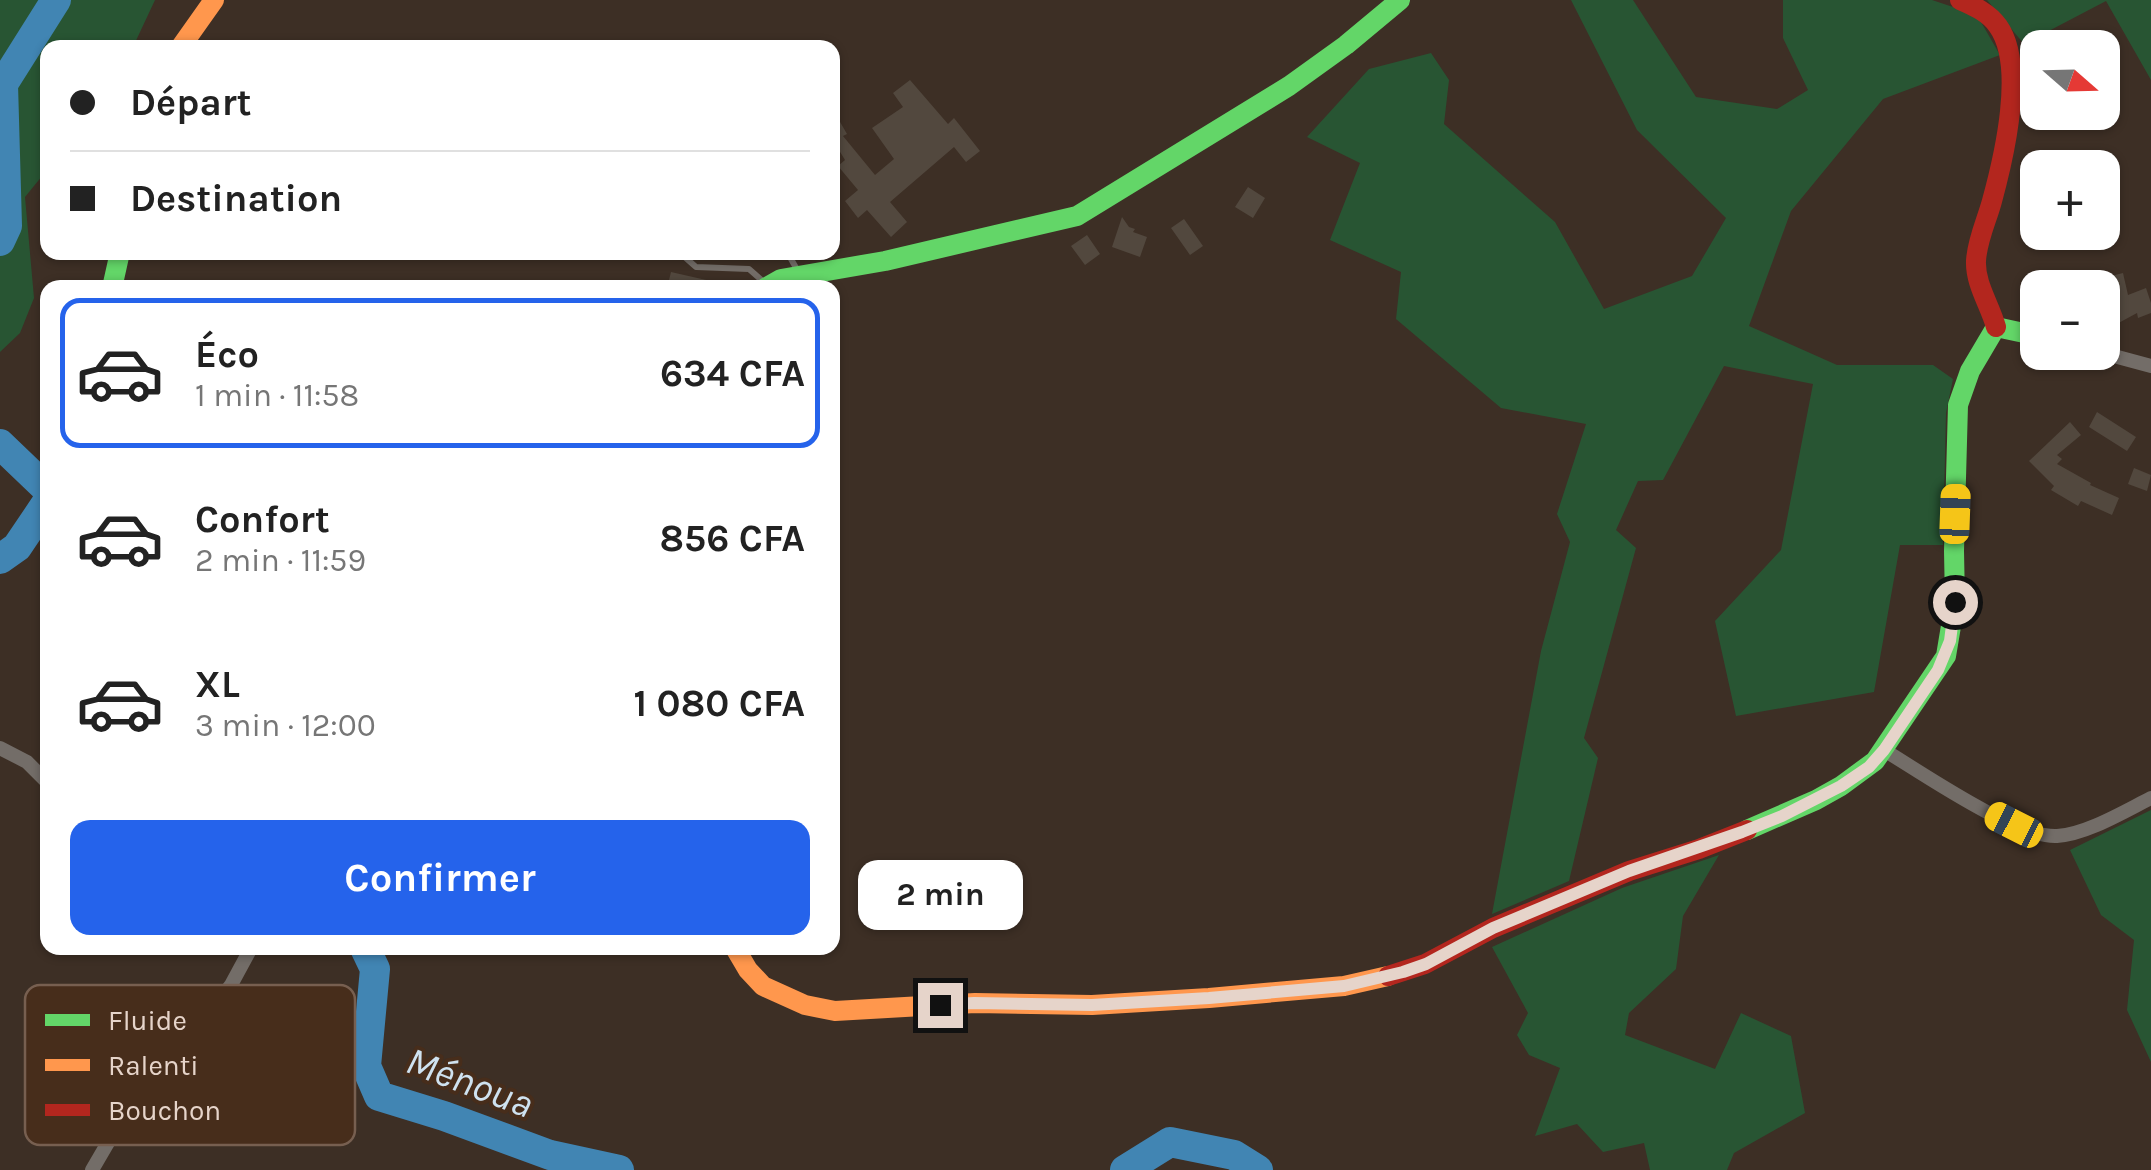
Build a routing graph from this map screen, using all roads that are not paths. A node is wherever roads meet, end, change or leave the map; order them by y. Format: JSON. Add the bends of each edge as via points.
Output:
{"nodes":[{"id":1,"x":214,"y":0,"type":"edge"},
{"id":2,"x":1400,"y":0,"type":"edge"},
{"id":3,"x":1960,"y":0,"type":"edge"},
{"id":4,"x":186,"y":40,"type":"edge"},
{"id":5,"x":688,"y":260,"type":"edge"},
{"id":6,"x":791,"y":260,"type":"edge"},
{"id":7,"x":800,"y":276,"type":"junction"},
{"id":8,"x":760,"y":280,"type":"edge"},
{"id":9,"x":778,"y":280,"type":"edge"},
{"id":10,"x":1996,"y":327,"type":"junction"},
{"id":11,"x":2020,"y":332,"type":"edge"},
{"id":12,"x":2120,"y":358,"type":"edge"},
{"id":13,"x":2151,"y":366,"type":"edge"},
{"id":14,"x":0,"y":748,"type":"edge"},
{"id":15,"x":1884,"y":750,"type":"junction"},
{"id":16,"x":40,"y":775,"type":"edge"},
{"id":17,"x":2151,"y":798,"type":"edge"},
{"id":18,"x":247,"y":955,"type":"edge"},
{"id":19,"x":739,"y":955,"type":"edge"},
{"id":20,"x":231,"y":985,"type":"edge"},
{"id":21,"x":107,"y":1145,"type":"edge"},
{"id":22,"x":92,"y":1170,"type":"edge"}],
"edges":[{"from":1,"to":4,"type":"street"},
{"from":2,"to":7,"type":"street","via":[[1313,72],[1077,216]]},
{"from":3,"to":10,"type":"street","via":[[1996,22],[2010,64],[1995,192],[1976,262]]},
{"from":5,"to":8,"type":"lane","via":[[696,267],[749,269]]},
{"from":6,"to":7,"type":"lane"},
{"from":7,"to":9,"type":"street"},
{"from":10,"to":11,"type":"street"},
{"from":10,"to":15,"type":"street","via":[[1958,405],[1950,641]]},
{"from":12,"to":13,"type":"street"},
{"from":14,"to":16,"type":"street"},
{"from":15,"to":17,"type":"street","via":[[1956,795],[2042,835],[2069,834]]},
{"from":15,"to":19,"type":"street","via":[[1841,786],[1782,816],[1629,871],[1426,964],[1344,986],[1092,1005],[835,1010],[763,986]]},
{"from":18,"to":20,"type":"street"},
{"from":21,"to":22,"type":"street"}]}
